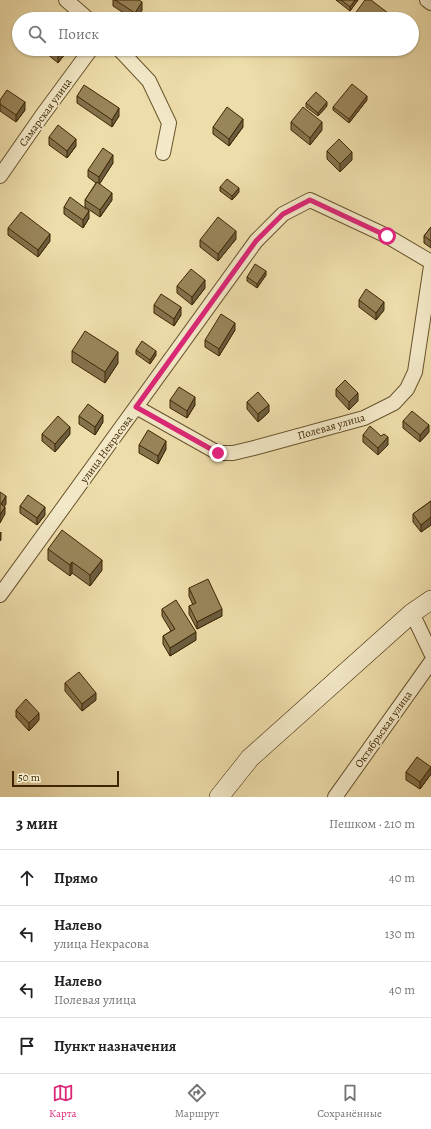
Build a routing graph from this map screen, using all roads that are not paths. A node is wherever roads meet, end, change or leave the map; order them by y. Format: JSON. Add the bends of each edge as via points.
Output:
{"nodes":[{"id":1,"x":66,"y":0,"type":"edge"},
{"id":2,"x":427,"y":0,"type":"edge"},
{"id":3,"x":431,"y":3,"type":"edge"},
{"id":4,"x":80,"y":12,"type":"edge"},
{"id":5,"x":86,"y":56,"type":"edge"},
{"id":6,"x":126,"y":56,"type":"edge"},
{"id":7,"x":163,"y":153,"type":"dead end"},
{"id":8,"x":0,"y":176,"type":"edge"},
{"id":9,"x":431,"y":262,"type":"edge"},
{"id":10,"x":431,"y":266,"type":"edge"},
{"id":11,"x":136,"y":407,"type":"junction"},
{"id":12,"x":0,"y":595,"type":"edge"},
{"id":13,"x":431,"y":600,"type":"edge"},
{"id":14,"x":412,"y":613,"type":"junction"},
{"id":15,"x":431,"y":653,"type":"edge"},
{"id":16,"x":431,"y":662,"type":"edge"},
{"id":17,"x":219,"y":797,"type":"edge"},
{"id":18,"x":335,"y":797,"type":"edge"}],
"edges":[{"from":1,"to":4,"type":"street"},
{"from":2,"to":3,"type":"street"},
{"from":5,"to":8,"type":"street","name":"Самарская улица"},
{"from":6,"to":7,"type":"street","via":[[149,81],[169,123]]},
{"from":9,"to":11,"type":"street","name":"улица Некрасова","via":[[387,236],[310,200],[283,214],[256,241]]},
{"from":10,"to":11,"type":"street","name":"Полевая улица","via":[[415,372],[408,389],[394,403],[364,418],[232,454],[218,453]]},
{"from":11,"to":12,"type":"street","name":"улица Некрасова"},
{"from":13,"to":14,"type":"street"},
{"from":14,"to":15,"type":"street"},
{"from":14,"to":17,"type":"street","via":[[250,758]]},
{"from":16,"to":18,"type":"street","name":"Октябрьская улица"}]}
